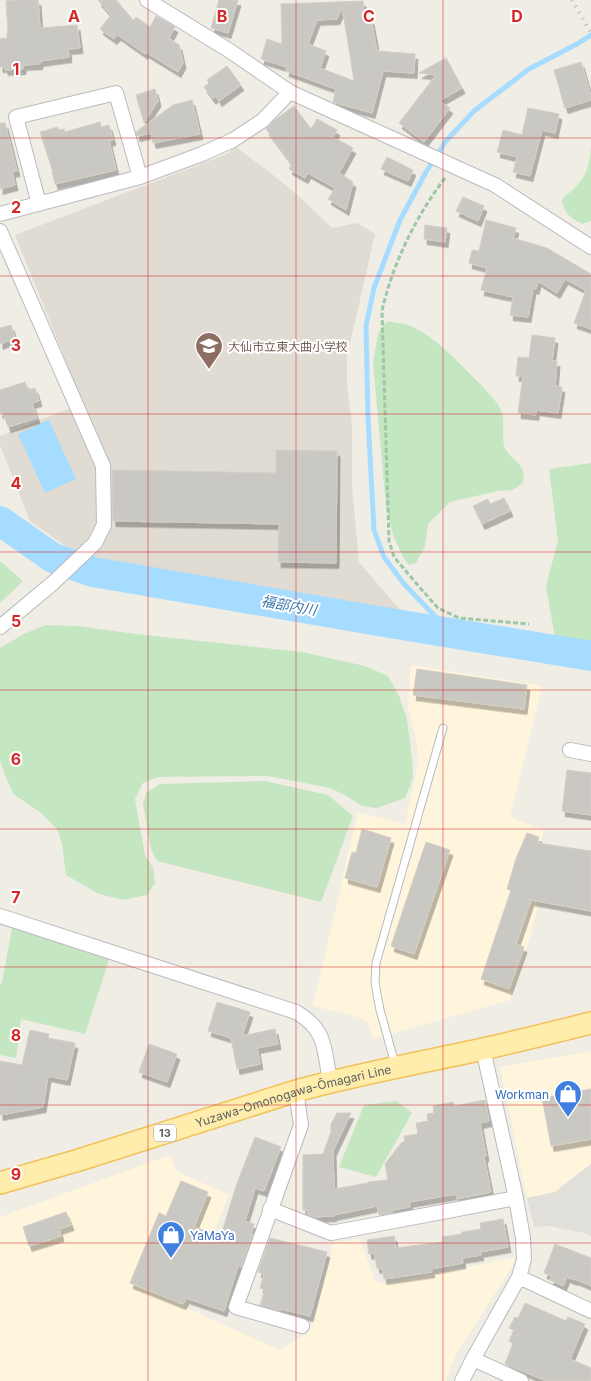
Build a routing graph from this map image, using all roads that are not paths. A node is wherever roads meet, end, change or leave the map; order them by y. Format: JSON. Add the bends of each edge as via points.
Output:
{"nodes":[{"id":1,"x":152,"y":1,"type":"edge"},
{"id":2,"x":290,"y":92,"type":"junction"},
{"id":3,"x":140,"y":177,"type":"junction"},
{"id":4,"x":39,"y":204,"type":"junction"},
{"id":5,"x":0,"y":214,"type":"edge"},
{"id":6,"x":0,"y":231,"type":"edge"},
{"id":7,"x":591,"y":247,"type":"edge"},
{"id":8,"x":0,"y":627,"type":"edge"},
{"id":9,"x":443,"y":728,"type":"dead end"},
{"id":10,"x":570,"y":750,"type":"dead end"},
{"id":11,"x":591,"y":754,"type":"edge"},
{"id":12,"x":0,"y":916,"type":"edge"},
{"id":13,"x":591,"y":1023,"type":"edge"},
{"id":14,"x":483,"y":1049,"type":"junction"},
{"id":15,"x":396,"y":1067,"type":"junction"},
{"id":16,"x":330,"y":1082,"type":"junction"},
{"id":17,"x":296,"y":1091,"type":"junction"},
{"id":18,"x":0,"y":1183,"type":"edge"},
{"id":19,"x":516,"y":1198,"type":"junction"},
{"id":20,"x":270,"y":1209,"type":"junction"},
{"id":21,"x":519,"y":1278,"type":"junction"},
{"id":22,"x":591,"y":1311,"type":"edge"},
{"id":23,"x":302,"y":1326,"type":"dead end"},
{"id":24,"x":473,"y":1358,"type":"junction"},
{"id":25,"x":462,"y":1381,"type":"edge"},
{"id":26,"x":521,"y":1381,"type":"edge"}],
"edges":[{"from":1,"to":2,"type":"street"},
{"from":2,"to":3,"type":"street","via":[[262,120],[233,140]]},
{"from":2,"to":7,"type":"street","via":[[494,185]]},
{"from":3,"to":4,"type":"street"},
{"from":3,"to":4,"type":"street","via":[[116,93],[16,117]]},
{"from":4,"to":5,"type":"street"},
{"from":6,"to":8,"type":"street","via":[[103,466],[104,525],[95,544]]},
{"from":9,"to":15,"type":"lane","via":[[376,963],[380,1010]]},
{"from":10,"to":11,"type":"street"},
{"from":12,"to":16,"type":"street","via":[[296,1012],[316,1027],[323,1041]]},
{"from":13,"to":14,"type":"main road","name":"Yuzawa-Omonogawa-Ōmagari Line","number":"13"},
{"from":14,"to":15,"type":"main road","name":"Yuzawa-Omonogawa-Ōmagari Line","number":"13"},
{"from":14,"to":19,"type":"street"},
{"from":15,"to":16,"type":"main road","name":"Yuzawa-Omonogawa-Ōmagari Line","number":"13"},
{"from":16,"to":17,"type":"main road","name":"Yuzawa-Omonogawa-Ōmagari Line","number":"13"},
{"from":17,"to":18,"type":"main road","name":"Yuzawa-Omonogawa-Ōmagari Line","number":"13"},
{"from":17,"to":20,"type":"street","via":[[301,1125]]},
{"from":19,"to":20,"type":"street","via":[[331,1233]]},
{"from":19,"to":21,"type":"street","via":[[524,1259]]},
{"from":20,"to":23,"type":"street","via":[[236,1307]]},
{"from":21,"to":22,"type":"street"},
{"from":21,"to":24,"type":"street"},
{"from":24,"to":25,"type":"street"},
{"from":24,"to":26,"type":"street"}]}
